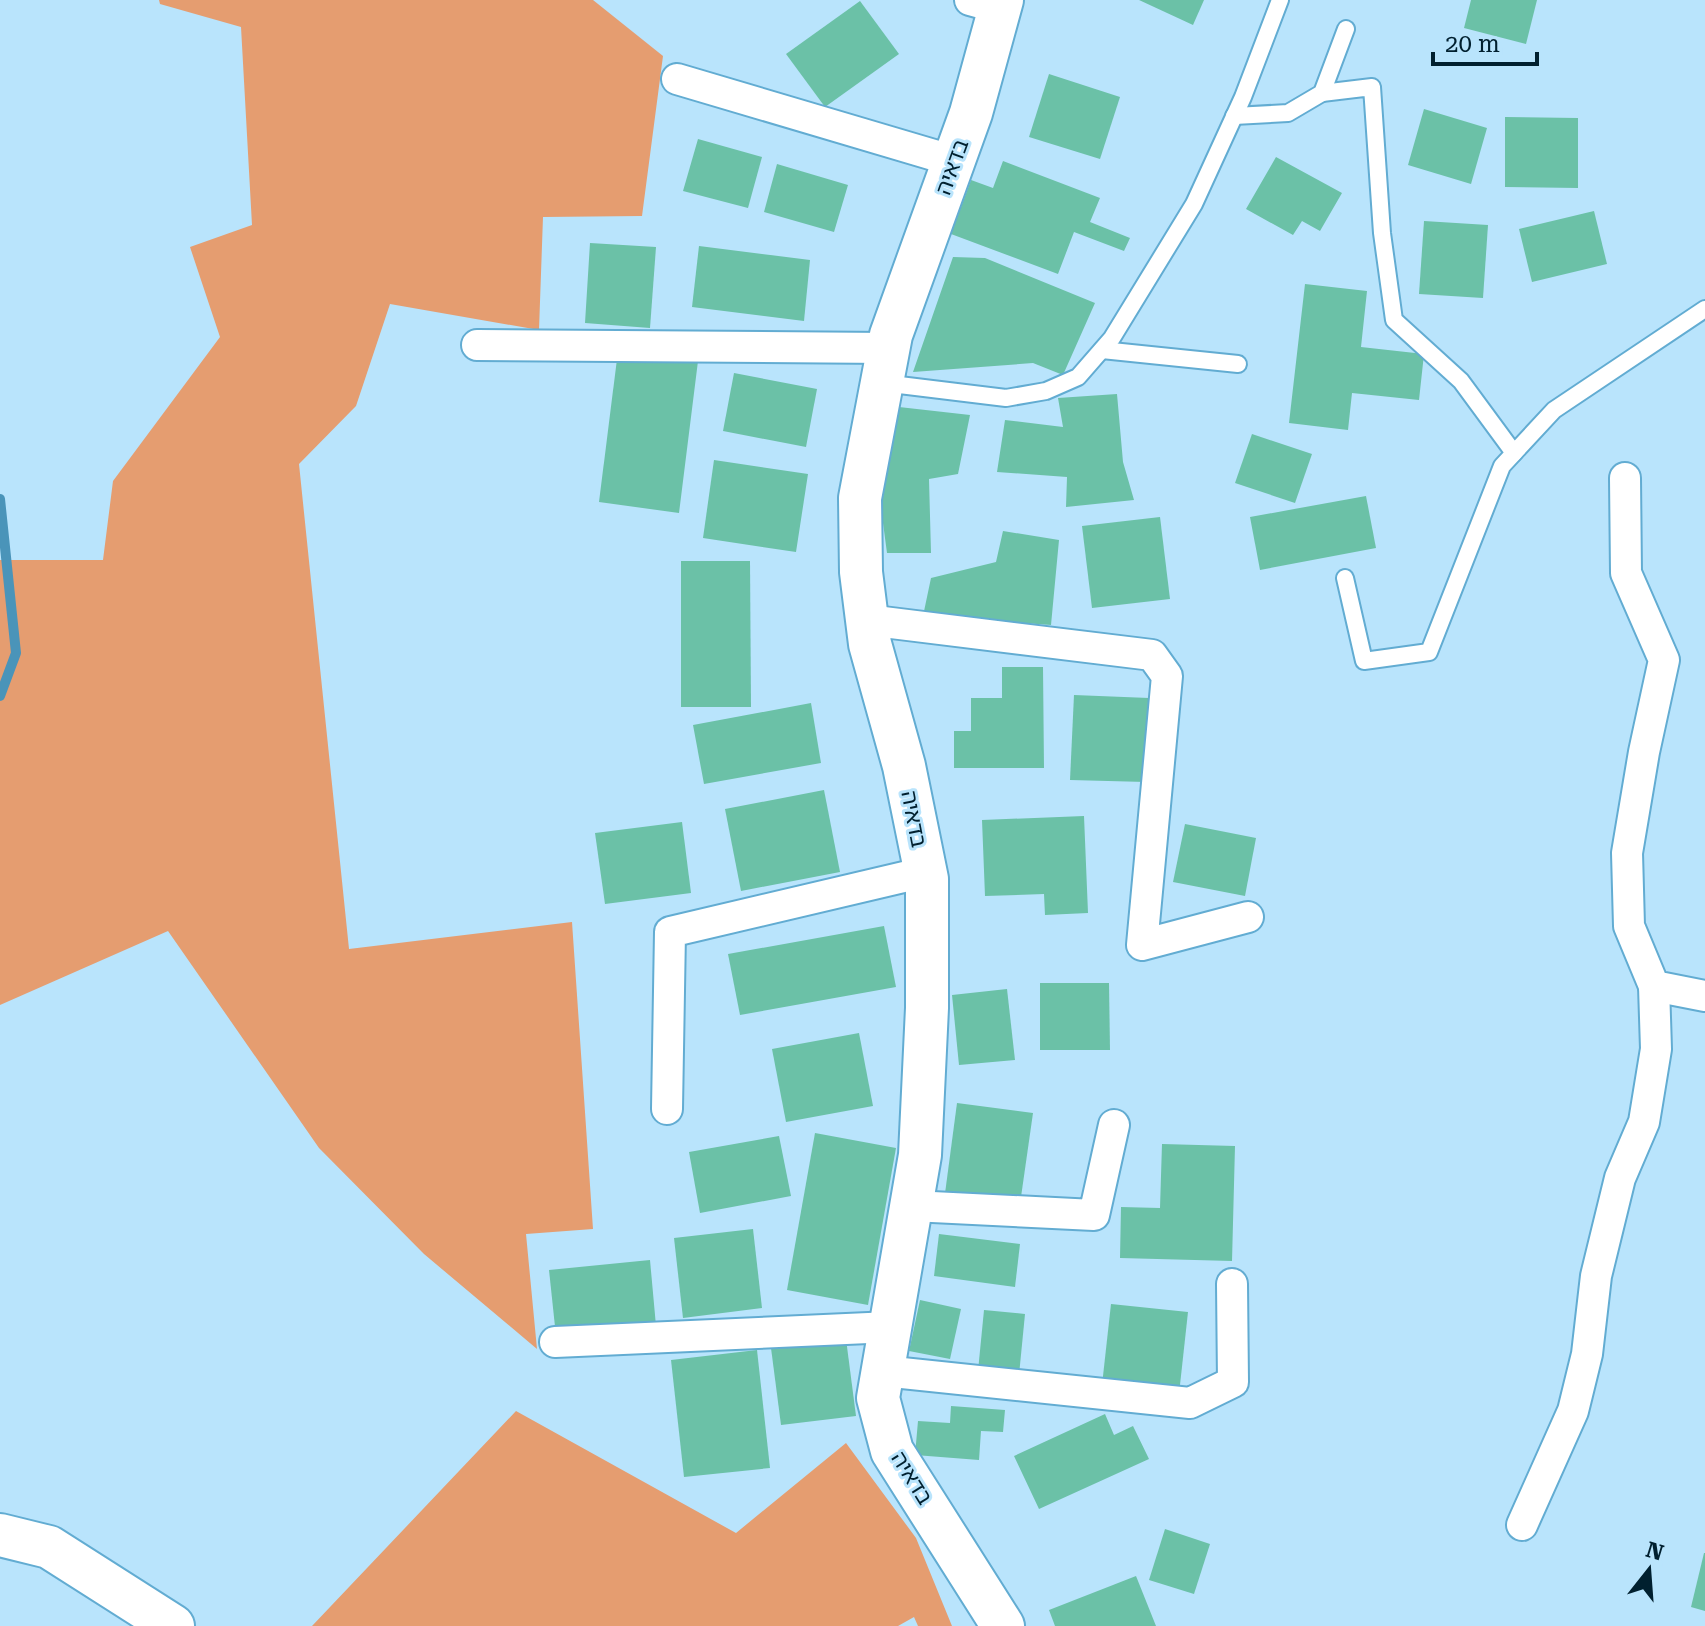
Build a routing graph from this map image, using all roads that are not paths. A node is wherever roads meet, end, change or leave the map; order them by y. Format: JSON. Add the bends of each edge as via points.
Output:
{"nodes":[{"id":1,"x":1280,"y":0,"type":"edge"},
{"id":2,"x":990,"y":3,"type":"edge"},
{"id":3,"x":1346,"y":29,"type":"dead end"},
{"id":4,"x":677,"y":79,"type":"dead end"},
{"id":5,"x":1322,"y":93,"type":"junction"},
{"id":6,"x":1234,"y":116,"type":"junction"},
{"id":7,"x":954,"y":161,"type":"junction"},
{"id":8,"x":1705,"y":309,"type":"edge"},
{"id":9,"x":477,"y":345,"type":"dead end"},
{"id":10,"x":1102,"y":350,"type":"junction"},
{"id":11,"x":1238,"y":364,"type":"dead end"},
{"id":12,"x":885,"y":366,"type":"junction"},
{"id":13,"x":1514,"y":453,"type":"junction"},
{"id":14,"x":1625,"y":478,"type":"dead end"},
{"id":15,"x":1345,"y":578,"type":"dead end"},
{"id":16,"x":867,"y":620,"type":"junction"},
{"id":17,"x":925,"y":872,"type":"junction"},
{"id":18,"x":1248,"y":917,"type":"dead end"},
{"id":19,"x":1654,"y":986,"type":"junction"},
{"id":20,"x":1705,"y":996,"type":"edge"},
{"id":21,"x":667,"y":1109,"type":"dead end"},
{"id":22,"x":1114,"y":1125,"type":"dead end"},
{"id":23,"x":912,"y":1206,"type":"junction"},
{"id":24,"x":1232,"y":1284,"type":"dead end"},
{"id":25,"x":891,"y":1327,"type":"junction"},
{"id":26,"x":555,"y":1342,"type":"dead end"},
{"id":27,"x":883,"y":1371,"type":"junction"},
{"id":28,"x":1522,"y":1525,"type":"dead end"},
{"id":29,"x":0,"y":1535,"type":"edge"},
{"id":30,"x":173,"y":1626,"type":"edge"},
{"id":31,"x":1003,"y":1626,"type":"edge"}],
"edges":[{"from":1,"to":6,"type":"lane"},
{"from":2,"to":7,"type":"street","name":"בדאיה","via":[[971,113]]},
{"from":3,"to":5,"type":"lane"},
{"from":4,"to":7,"type":"street"},
{"from":5,"to":6,"type":"lane","via":[[1288,113]]},
{"from":5,"to":13,"type":"lane","via":[[1372,87],[1394,320],[1461,381]]},
{"from":6,"to":10,"type":"lane","via":[[1194,204]]},
{"from":7,"to":12,"type":"street","name":"בדאיה","via":[[891,335]]},
{"from":8,"to":13,"type":"lane","via":[[1554,410]]},
{"from":9,"to":12,"type":"street"},
{"from":10,"to":11,"type":"lane"},
{"from":10,"to":12,"type":"lane","via":[[1078,377],[1046,391],[1006,398]]},
{"from":12,"to":16,"type":"street","name":"בדאיה","via":[[860,498]]},
{"from":13,"to":15,"type":"lane","via":[[1502,466],[1429,652],[1364,661]]},
{"from":14,"to":19,"type":"street","via":[[1626,573],[1664,660],[1627,853],[1629,926]]},
{"from":16,"to":17,"type":"street","name":"בדאיה"},
{"from":16,"to":18,"type":"street","via":[[1152,655],[1167,676],[1142,945]]},
{"from":17,"to":21,"type":"street","via":[[670,932]]},
{"from":17,"to":23,"type":"street","name":"בדאיה","via":[[927,1008],[920,1155]]},
{"from":19,"to":20,"type":"street"},
{"from":19,"to":28,"type":"street","via":[[1656,1049],[1644,1122],[1620,1178],[1596,1276],[1587,1354],[1573,1411]]},
{"from":22,"to":23,"type":"street","via":[[1094,1215]]},
{"from":23,"to":25,"type":"street","name":"בדאיה"},
{"from":24,"to":27,"type":"street","via":[[1233,1382],[1190,1403]]},
{"from":25,"to":26,"type":"street"},
{"from":25,"to":27,"type":"street","name":"בדאיה"},
{"from":27,"to":31,"type":"street","name":"בדאיה","via":[[878,1398],[892,1451]]},
{"from":29,"to":30,"type":"street","via":[[49,1547]]}]}
